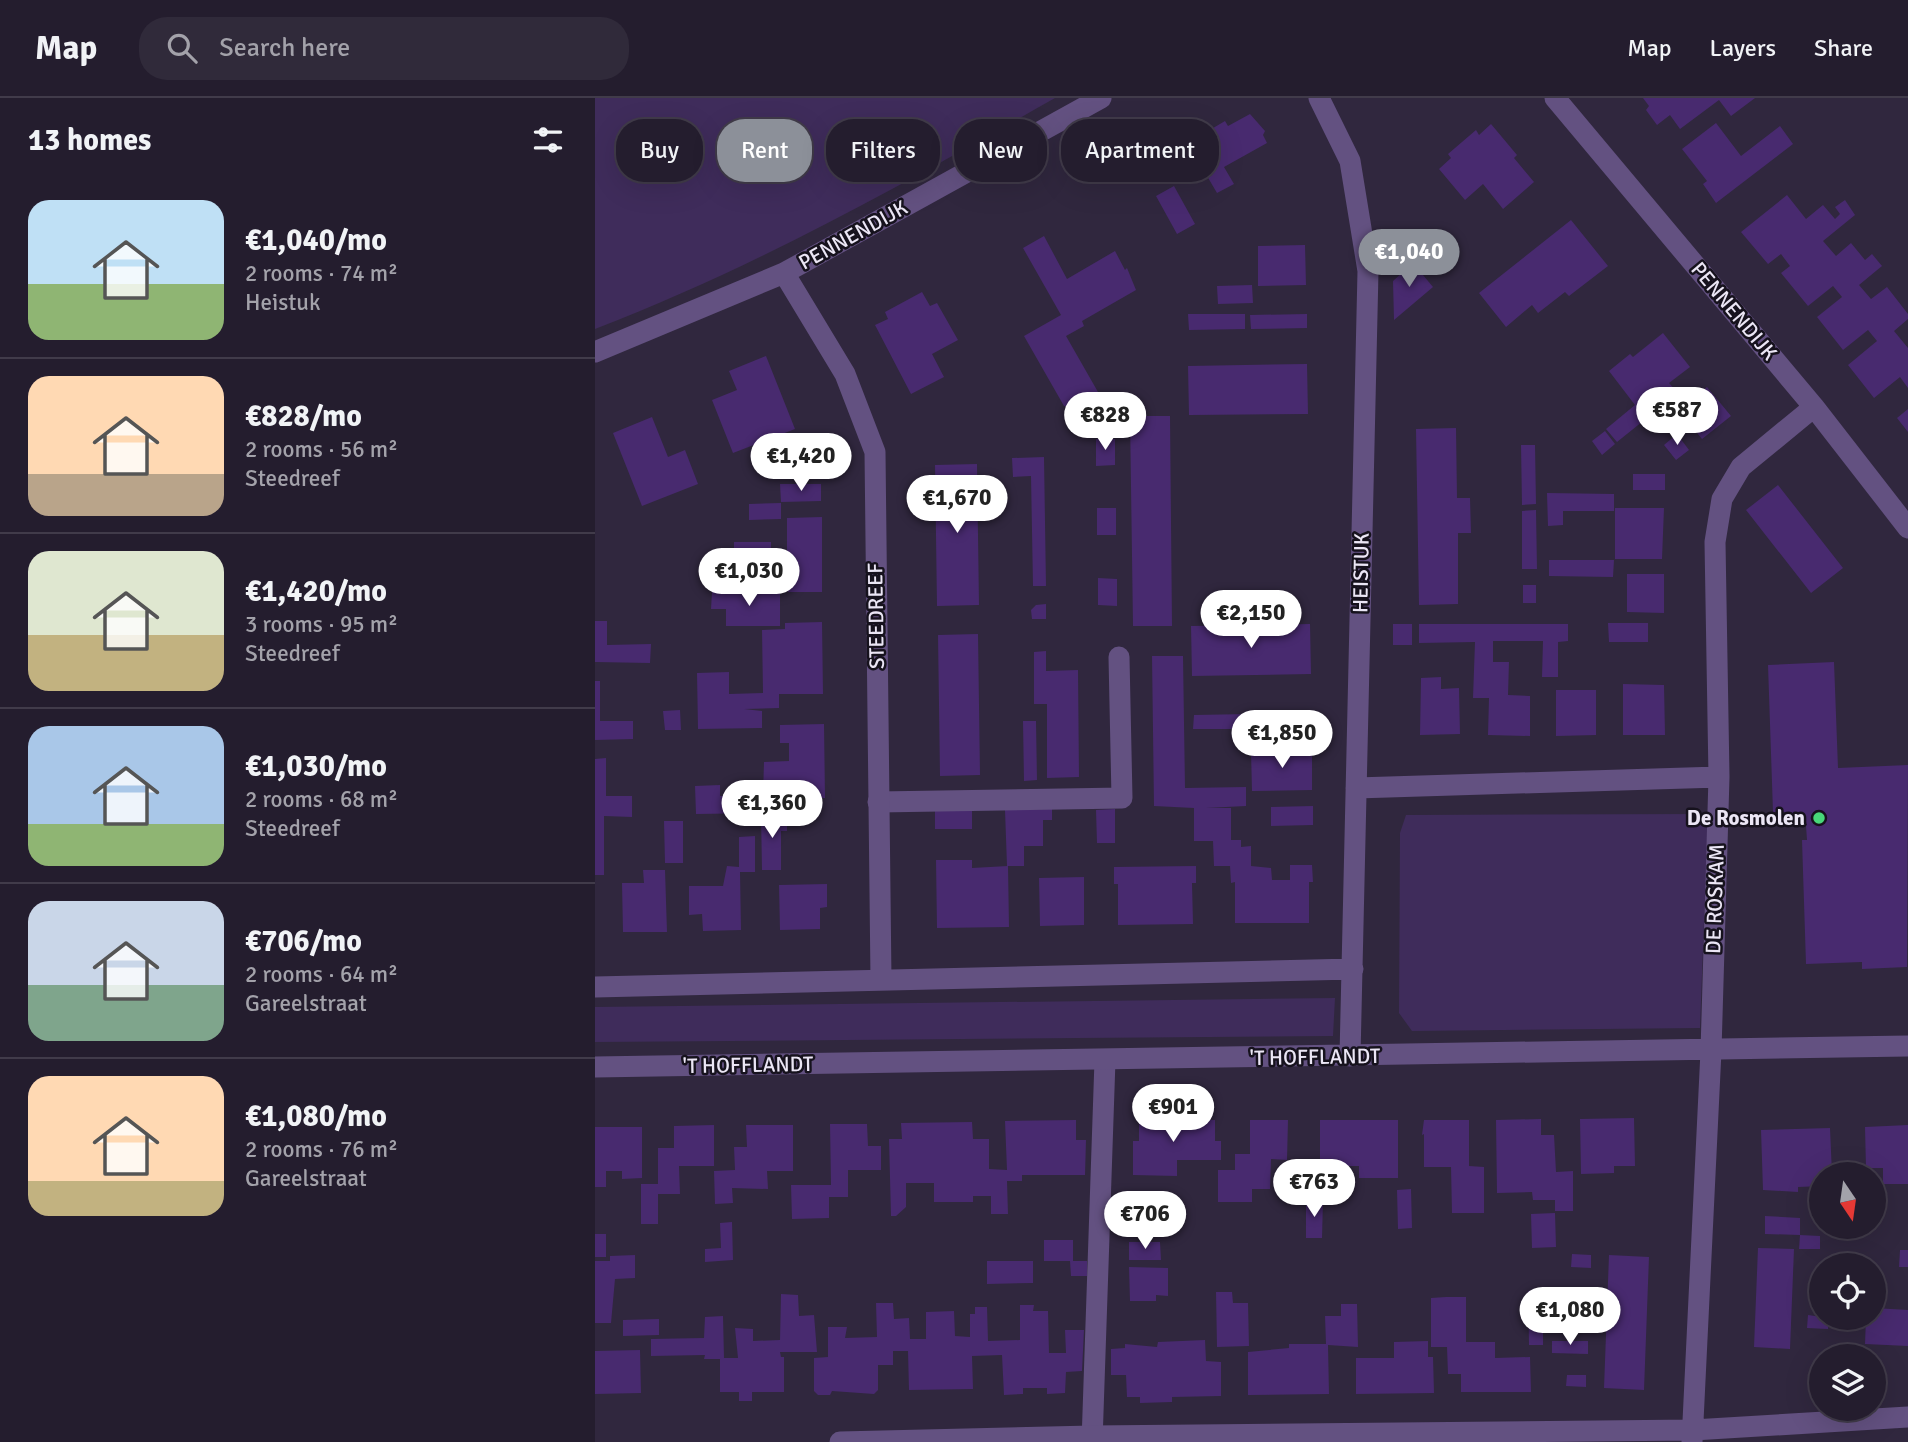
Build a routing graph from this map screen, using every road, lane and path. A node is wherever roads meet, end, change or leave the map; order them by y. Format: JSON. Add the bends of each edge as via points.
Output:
{"nodes":[{"id":1,"x":1101,"y":98,"type":"edge"},
{"id":2,"x":1319,"y":98,"type":"edge"},
{"id":3,"x":1555,"y":98,"type":"edge"},
{"id":4,"x":784,"y":273,"type":"junction"},
{"id":5,"x":595,"y":352,"type":"edge"},
{"id":6,"x":1814,"y":407,"type":"junction"},
{"id":7,"x":1908,"y":528,"type":"edge"},
{"id":8,"x":1119,"y":657,"type":"dead end"},
{"id":9,"x":1719,"y":777,"type":"junction"},
{"id":10,"x":1356,"y":788,"type":"junction"},
{"id":11,"x":878,"y":802,"type":"junction"},
{"id":12,"x":1353,"y":969,"type":"junction"},
{"id":13,"x":881,"y":980,"type":"junction"},
{"id":14,"x":595,"y":987,"type":"edge"},
{"id":15,"x":1908,"y":1046,"type":"edge"},
{"id":16,"x":1711,"y":1051,"type":"junction"},
{"id":17,"x":1350,"y":1056,"type":"junction"},
{"id":18,"x":1105,"y":1060,"type":"junction"},
{"id":19,"x":595,"y":1067,"type":"edge"},
{"id":20,"x":1908,"y":1417,"type":"edge"},
{"id":21,"x":1692,"y":1436,"type":"edge"},
{"id":22,"x":1092,"y":1439,"type":"edge"},
{"id":23,"x":840,"y":1442,"type":"edge"}],
"edges":[{"from":1,"to":4,"type":"street","name":"PENNENDIJK"},
{"from":2,"to":10,"type":"street","name":"HEISTUK","via":[[1350,161],[1369,271]]},
{"from":3,"to":6,"type":"street","name":"PENNENDIJK"},
{"from":4,"to":5,"type":"street","name":"PENNENDIJK"},
{"from":4,"to":11,"type":"street","name":"STEEDREEF","via":[[845,374],[875,452]]},
{"from":6,"to":7,"type":"street","name":"PENNENDIJK"},
{"from":6,"to":9,"type":"street","name":"DE ROSKAM","via":[[1741,467],[1722,499],[1715,542]]},
{"from":8,"to":11,"type":"street","via":[[1122,798]]},
{"from":9,"to":10,"type":"street"},
{"from":9,"to":16,"type":"street","name":"DE ROSKAM"},
{"from":10,"to":12,"type":"street","name":"HEISTUK"},
{"from":11,"to":13,"type":"street","name":"STEEDREEF"},
{"from":12,"to":13,"type":"street"},
{"from":12,"to":17,"type":"street","name":"HEISTUK"},
{"from":13,"to":14,"type":"street"},
{"from":15,"to":16,"type":"street","name":"'T HOFFLANDT"},
{"from":16,"to":17,"type":"street","name":"'T HOFFLANDT"},
{"from":16,"to":21,"type":"street","name":"DE ROSKAM"},
{"from":17,"to":18,"type":"street","name":"'T HOFFLANDT"},
{"from":18,"to":19,"type":"street","name":"'T HOFFLANDT"},
{"from":18,"to":22,"type":"street"},
{"from":20,"to":21,"type":"street"},
{"from":21,"to":22,"type":"street"},
{"from":22,"to":23,"type":"street"}]}
